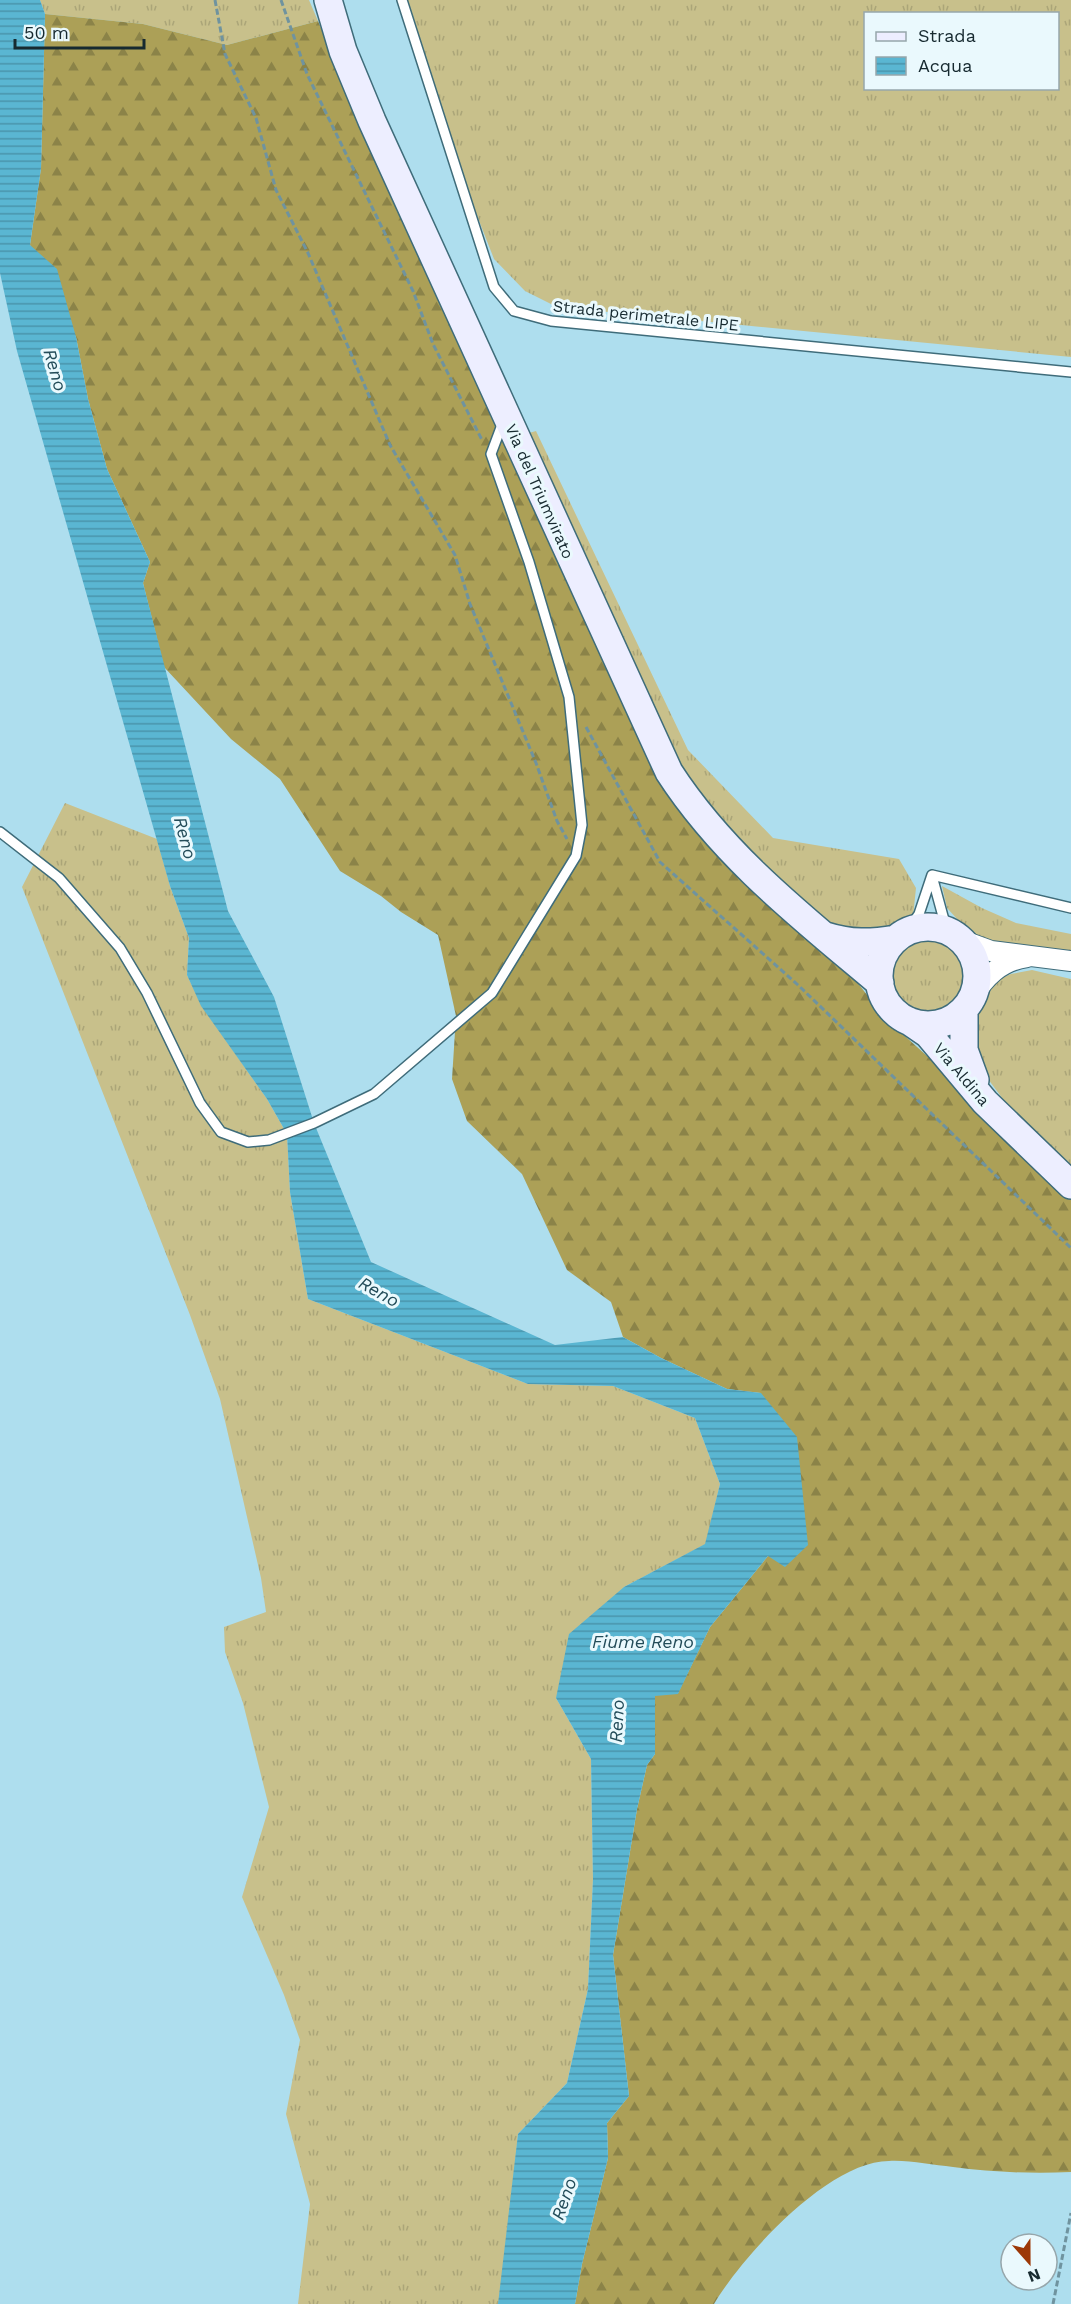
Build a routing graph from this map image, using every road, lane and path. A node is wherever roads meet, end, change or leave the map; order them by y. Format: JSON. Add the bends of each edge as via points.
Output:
{"nodes":[{"id":1,"x":215,"y":0,"type":"edge"},
{"id":2,"x":281,"y":0,"type":"edge"},
{"id":3,"x":328,"y":0,"type":"edge"},
{"id":4,"x":402,"y":0,"type":"edge"},
{"id":5,"x":1071,"y":372,"type":"edge"},
{"id":6,"x":506,"y":416,"type":"junction"},
{"id":7,"x":491,"y":454,"type":"junction"},
{"id":8,"x":569,"y":697,"type":"junction"},
{"id":9,"x":0,"y":832,"type":"edge"},
{"id":10,"x":576,"y":856,"type":"junction"},
{"id":11,"x":932,"y":875,"type":"junction"},
{"id":12,"x":1071,"y":908,"type":"edge"},
{"id":13,"x":823,"y":935,"type":"junction"},
{"id":14,"x":901,"y":936,"type":"junction"},
{"id":15,"x":954,"y":936,"type":"junction"},
{"id":16,"x":1030,"y":957,"type":"junction"},
{"id":17,"x":1071,"y":961,"type":"edge"},
{"id":18,"x":880,"y":983,"type":"junction"},
{"id":19,"x":967,"y":1004,"type":"junction"},
{"id":20,"x":908,"y":1021,"type":"junction"},
{"id":21,"x":1014,"y":1131,"type":"junction"},
{"id":22,"x":1071,"y":1185,"type":"edge"},
{"id":23,"x":1071,"y":1248,"type":"edge"},
{"id":24,"x":1071,"y":2213,"type":"edge"},
{"id":25,"x":1053,"y":2304,"type":"edge"}],
"edges":[{"from":1,"to":10,"type":"path","via":[[225,54],[256,118],[276,190],[308,253],[390,445],[455,555],[470,604],[557,821]]},
{"from":2,"to":7,"type":"path","via":[[307,74],[413,291],[434,344]]},
{"from":3,"to":6,"type":"street","name":"Via del Triumvirato","via":[[343,51],[372,121]]},
{"from":4,"to":5,"type":"lane","name":"Strada perimetrale LIPE","via":[[494,286],[514,311],[551,321]]},
{"from":6,"to":7,"type":"lane"},
{"from":6,"to":13,"type":"street","name":"Via del Triumvirato","via":[[669,772],[721,841]]},
{"from":7,"to":8,"type":"lane","via":[[529,562]]},
{"from":8,"to":10,"type":"lane","via":[[582,825]]},
{"from":8,"to":23,"type":"path","via":[[660,861],[798,985]]},
{"from":9,"to":10,"type":"lane","via":[[59,878],[120,948],[147,993],[200,1103],[221,1132],[248,1142],[287,1134],[374,1094],[492,993]]},
{"from":11,"to":12,"type":"lane"},
{"from":11,"to":14,"type":"lane","via":[[919,914]]},
{"from":11,"to":15,"type":"lane"},
{"from":13,"to":14,"type":"street","name":"Via del Triumvirato","via":[[864,944]]},
{"from":13,"to":18,"type":"street","name":"Via del Triumvirato"},
{"from":14,"to":15,"type":"street","via":[[934,927]]},
{"from":14,"to":18,"type":"street","via":[[882,959]]},
{"from":15,"to":16,"type":"street","via":[[991,951]]},
{"from":15,"to":19,"type":"street","via":[[972,956],[977,974],[976,987]]},
{"from":16,"to":17,"type":"street"},
{"from":16,"to":19,"type":"street","via":[[993,971]]},
{"from":18,"to":20,"type":"street","via":[[889,1006]]},
{"from":19,"to":20,"type":"street","via":[[952,1019],[938,1024]]},
{"from":19,"to":21,"type":"street","name":"Via Aldina","via":[[964,1050],[969,1066]]},
{"from":20,"to":21,"type":"street","name":"Via Aldina","via":[[928,1034],[984,1102]]},
{"from":21,"to":22,"type":"street","name":"Via Aldina"},
{"from":24,"to":25,"type":"path"}]}
